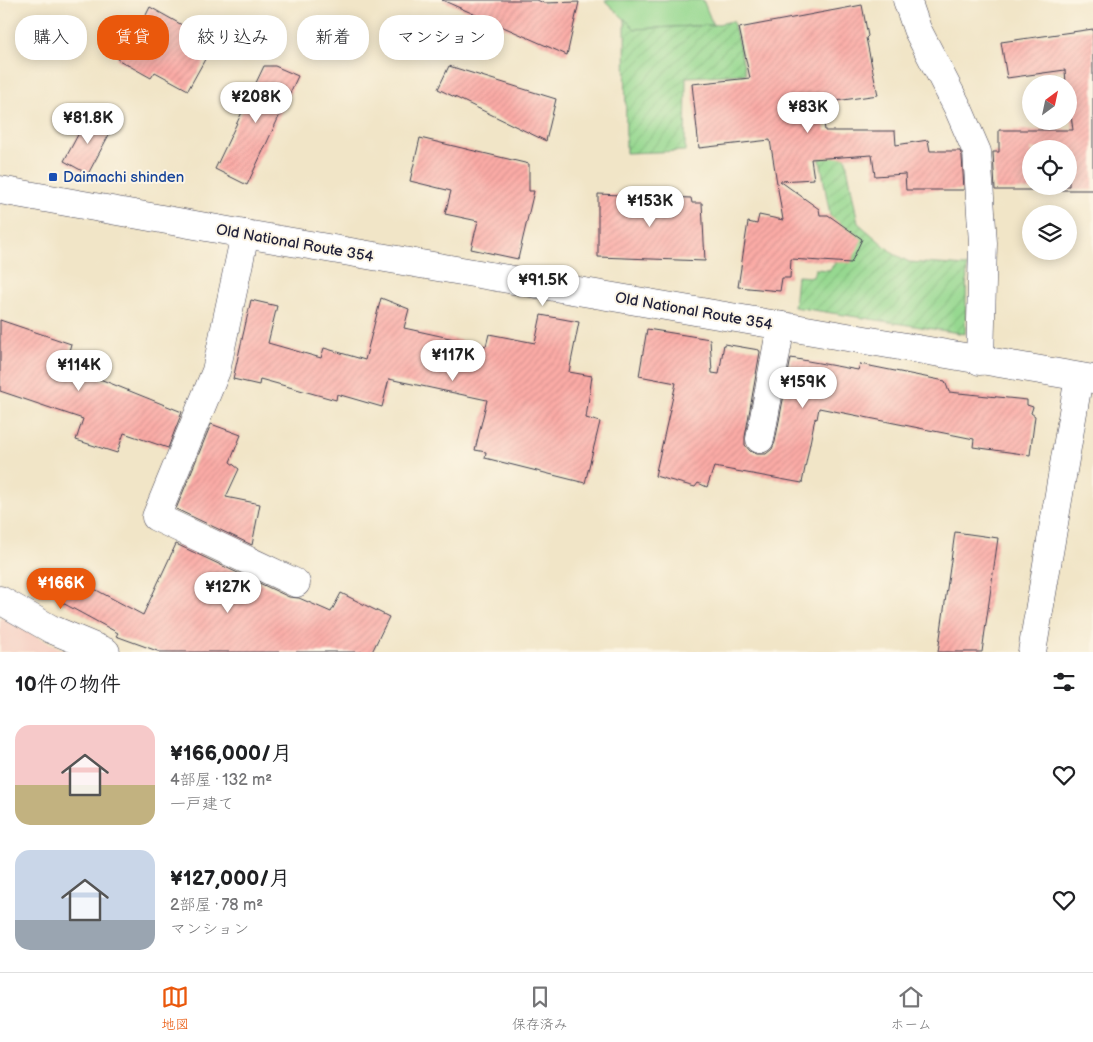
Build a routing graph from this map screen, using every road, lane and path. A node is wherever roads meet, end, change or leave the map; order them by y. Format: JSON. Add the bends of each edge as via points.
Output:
{"nodes":[{"id":1,"x":906,"y":0,"type":"edge"},
{"id":2,"x":0,"y":190,"type":"edge"},
{"id":3,"x":245,"y":234,"type":"junction"},
{"id":4,"x":781,"y":326,"type":"junction"},
{"id":5,"x":980,"y":360,"type":"junction"},
{"id":6,"x":1086,"y":378,"type":"edge"},
{"id":7,"x":760,"y":439,"type":"dead end"},
{"id":8,"x":296,"y":583,"type":"dead end"},
{"id":9,"x":0,"y":600,"type":"edge"},
{"id":10,"x":106,"y":652,"type":"edge"},
{"id":11,"x":1032,"y":652,"type":"edge"}],
"edges":[{"from":1,"to":5,"type":"street","via":[[977,152],[983,243]]},
{"from":2,"to":3,"type":"street","name":"Old National Route 354"},
{"from":3,"to":4,"type":"street","name":"Old National Route 354"},
{"from":3,"to":8,"type":"street","via":[[216,370],[156,517]]},
{"from":4,"to":5,"type":"street","name":"Old National Route 354"},
{"from":4,"to":7,"type":"street"},
{"from":5,"to":6,"type":"street","name":"Old National Route 354"},
{"from":6,"to":11,"type":"street"},
{"from":9,"to":10,"type":"street","via":[[51,629]]}]}
